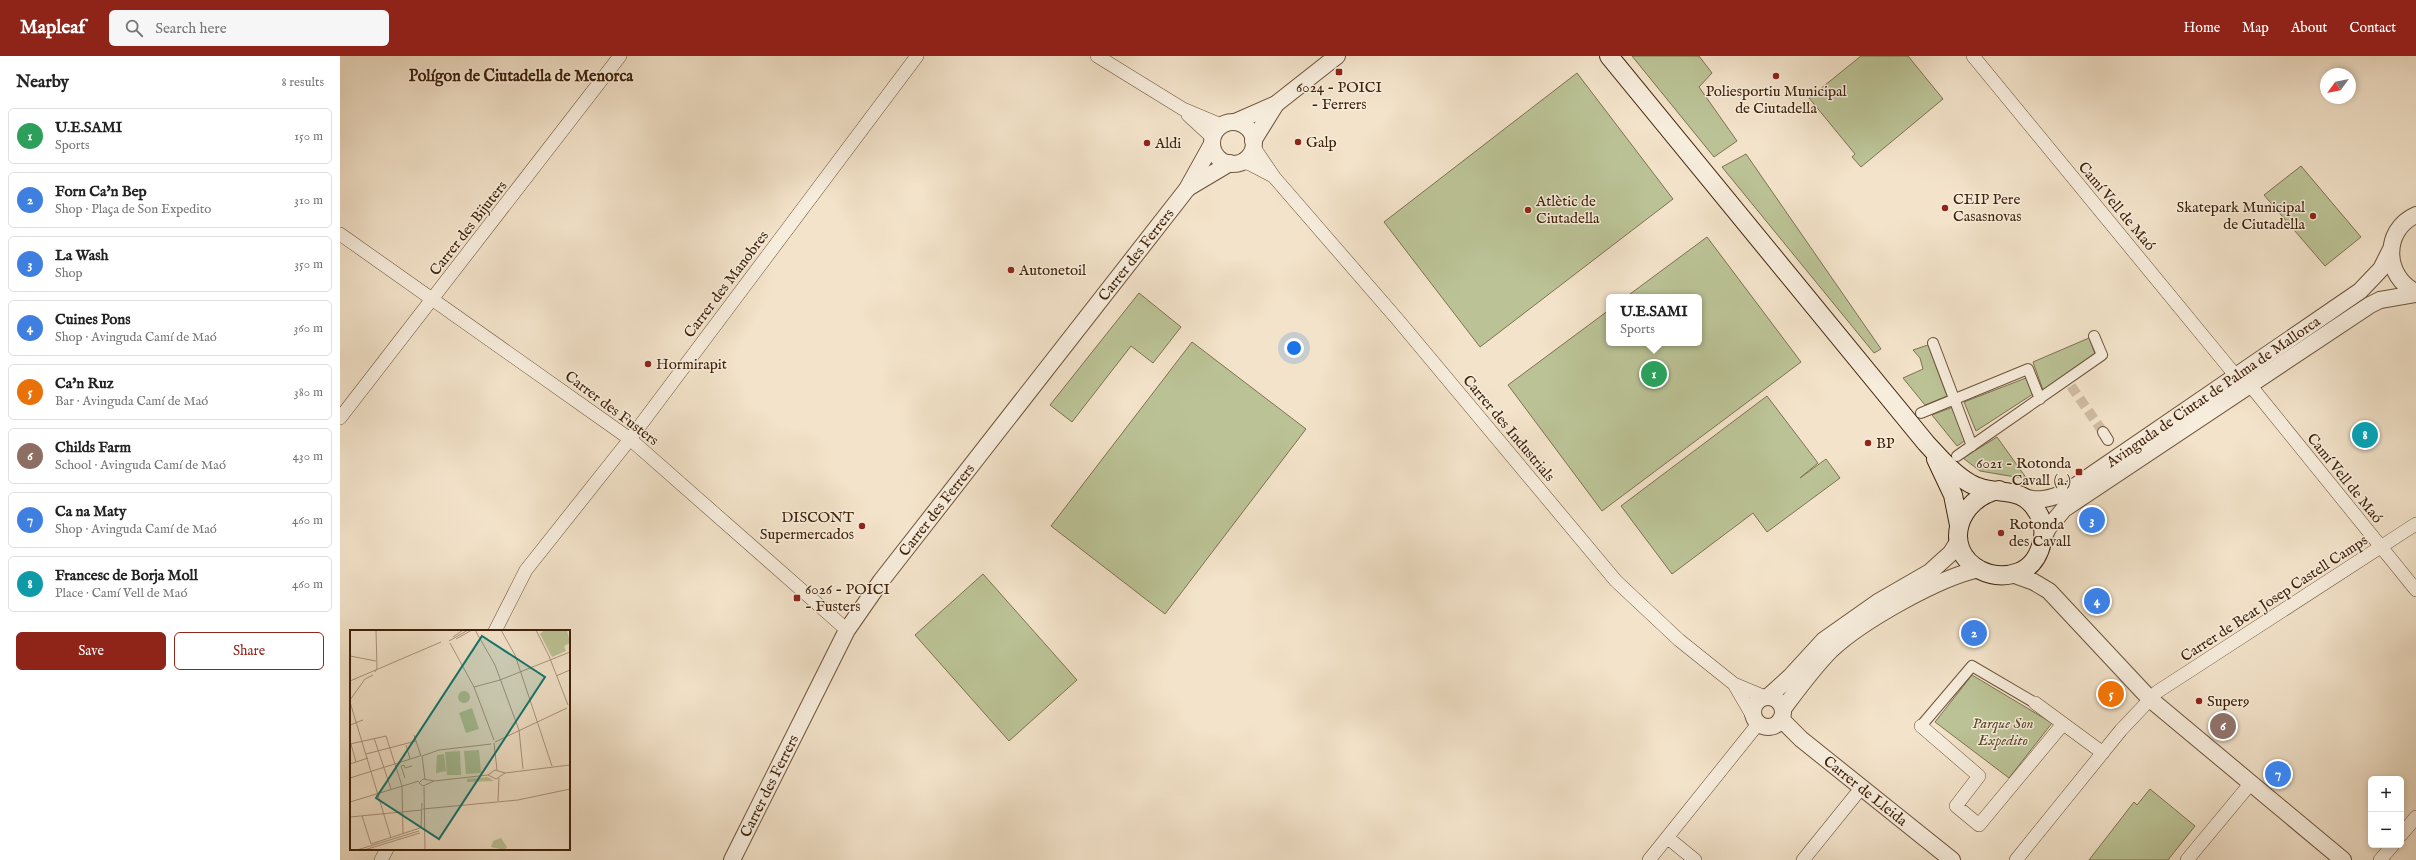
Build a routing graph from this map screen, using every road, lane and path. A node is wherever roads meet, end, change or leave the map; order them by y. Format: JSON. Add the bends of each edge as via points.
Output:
{"nodes":[{"id":1,"x":620,"y":56,"type":"edge"},
{"id":2,"x":917,"y":56,"type":"edge"},
{"id":3,"x":1097,"y":56,"type":"edge"},
{"id":4,"x":1336,"y":56,"type":"edge"},
{"id":5,"x":1610,"y":56,"type":"edge"},
{"id":6,"x":1973,"y":56,"type":"edge"},
{"id":7,"x":1276,"y":104,"type":"junction"},
{"id":8,"x":1183,"y":109,"type":"junction"},
{"id":9,"x":1228,"y":124,"type":"junction"},
{"id":10,"x":1212,"y":141,"type":"junction"},
{"id":11,"x":1253,"y":143,"type":"junction"},
{"id":12,"x":1235,"y":162,"type":"junction"},
{"id":13,"x":1274,"y":177,"type":"junction"},
{"id":14,"x":1187,"y":189,"type":"junction"},
{"id":15,"x":2416,"y":215,"type":"edge"},
{"id":16,"x":340,"y":234,"type":"edge"},
{"id":17,"x":2390,"y":251,"type":"junction"},
{"id":18,"x":2416,"y":293,"type":"edge"},
{"id":19,"x":433,"y":298,"type":"junction"},
{"id":20,"x":2094,"y":336,"type":"dead end"},
{"id":21,"x":1933,"y":343,"type":"dead end"},
{"id":22,"x":2236,"y":376,"type":"junction"},
{"id":23,"x":2250,"y":385,"type":"junction"},
{"id":24,"x":2040,"y":399,"type":"junction"},
{"id":25,"x":1954,"y":400,"type":"junction"},
{"id":26,"x":1920,"y":413,"type":"dead end"},
{"id":27,"x":340,"y":418,"type":"edge"},
{"id":28,"x":630,"y":439,"type":"junction"},
{"id":29,"x":1926,"y":443,"type":"junction"},
{"id":30,"x":1972,"y":446,"type":"junction"},
{"id":31,"x":1957,"y":456,"type":"dead end"},
{"id":32,"x":1999,"y":490,"type":"junction"},
{"id":33,"x":2019,"y":494,"type":"junction"},
{"id":34,"x":2416,"y":524,"type":"edge"},
{"id":35,"x":1959,"y":532,"type":"junction"},
{"id":36,"x":2043,"y":539,"type":"junction"},
{"id":37,"x":2381,"y":547,"type":"junction"},
{"id":38,"x":1979,"y":569,"type":"junction"},
{"id":39,"x":2012,"y":574,"type":"junction"},
{"id":40,"x":2416,"y":590,"type":"edge"},
{"id":41,"x":496,"y":630,"type":"edge"},
{"id":42,"x":847,"y":630,"type":"junction"},
{"id":43,"x":1734,"y":684,"type":"junction"},
{"id":44,"x":1766,"y":697,"type":"junction"},
{"id":45,"x":2150,"y":699,"type":"junction"},
{"id":46,"x":2035,"y":703,"type":"joint"},
{"id":47,"x":1782,"y":714,"type":"junction"},
{"id":48,"x":1755,"y":720,"type":"junction"},
{"id":49,"x":2063,"y":724,"type":"junction"},
{"id":50,"x":1921,"y":726,"type":"joint"},
{"id":51,"x":2103,"y":753,"type":"junction"},
{"id":52,"x":2251,"y":783,"type":"junction"},
{"id":53,"x":1862,"y":787,"type":"junction"},
{"id":54,"x":2416,"y":817,"type":"edge"},
{"id":55,"x":2404,"y":831,"type":"edge"},
{"id":56,"x":1668,"y":838,"type":"junction"},
{"id":57,"x":2390,"y":848,"type":"edge"},
{"id":58,"x":386,"y":850,"type":"edge"},
{"id":59,"x":381,"y":860,"type":"edge"},
{"id":60,"x":732,"y":860,"type":"edge"},
{"id":61,"x":1649,"y":860,"type":"edge"},
{"id":62,"x":1695,"y":860,"type":"edge"},
{"id":63,"x":1803,"y":860,"type":"edge"},
{"id":64,"x":1952,"y":860,"type":"edge"},
{"id":65,"x":2016,"y":860,"type":"edge"},
{"id":66,"x":2187,"y":860,"type":"edge"},
{"id":67,"x":2343,"y":860,"type":"edge"},
{"id":68,"x":2380,"y":860,"type":"edge"}],
"edges":[{"from":1,"to":19,"type":"street","name":"Carrer des Bijuters"},
{"from":2,"to":28,"type":"street","name":"Carrer des Manobres"},
{"from":3,"to":8,"type":"street"},
{"from":4,"to":7,"type":"street"},
{"from":5,"to":29,"type":"main road"},
{"from":6,"to":22,"type":"street","name":"Camí Vell de Maó"},
{"from":7,"to":9,"type":"street"},
{"from":7,"to":11,"type":"street"},
{"from":8,"to":9,"type":"street"},
{"from":8,"to":10,"type":"street"},
{"from":9,"to":10,"type":"street"},
{"from":9,"to":11,"type":"street","via":[[1248,128]]},
{"from":10,"to":12,"type":"street","via":[[1217,157]]},
{"from":10,"to":14,"type":"street","name":"Carrer des Ferrers"},
{"from":11,"to":12,"type":"street","via":[[1250,154]]},
{"from":11,"to":13,"type":"street","name":"Carrer des Industrials"},
{"from":12,"to":13,"type":"street","name":"Carrer des Industrials","via":[[1250,164]]},
{"from":12,"to":14,"type":"street","name":"Carrer des Ferrers"},
{"from":13,"to":43,"type":"street","name":"Carrer des Industrials","via":[[1616,581],[1679,640]]},
{"from":14,"to":42,"type":"street","name":"Carrer des Ferrers","via":[[881,581]]},
{"from":15,"to":17,"type":"street","name":"Avinguda de Ciutat de Palma de Mallorca","via":[[2406,221],[2397,232]]},
{"from":16,"to":19,"type":"street","name":"Carrer des Fusters"},
{"from":17,"to":18,"type":"street","via":[[2397,277]]},
{"from":17,"to":22,"type":"street","name":"Avinguda de Ciutat de Palma de Mallorca","via":[[2380,269],[2360,291]]},
{"from":18,"to":23,"type":"street","name":"Avinguda de Ciutat de Palma de Mallorca","via":[[2380,300]]},
{"from":19,"to":27,"type":"street","name":"Carrer des Bijuters"},
{"from":19,"to":28,"type":"street","name":"Carrer des Fusters"},
{"from":20,"to":24,"type":"street","via":[[2102,355],[2069,382]]},
{"from":21,"to":25,"type":"street"},
{"from":22,"to":33,"type":"street","name":"Avinguda de Ciutat de Palma de Mallorca","via":[[2068,491],[2047,499],[2029,499]]},
{"from":23,"to":36,"type":"street","name":"Avinguda de Ciutat de Palma de Mallorca","via":[[2064,510],[2048,528]]},
{"from":23,"to":37,"type":"street","name":"Camí Vell de Maó"},
{"from":24,"to":25,"type":"street","via":[[2028,369]]},
{"from":24,"to":30,"type":"street"},
{"from":25,"to":26,"type":"street"},
{"from":25,"to":30,"type":"street"},
{"from":28,"to":41,"type":"street","name":"Carrer des Manobres","via":[[526,570]]},
{"from":28,"to":42,"type":"street","name":"Carrer des Fusters"},
{"from":29,"to":32,"type":"main road","via":[[1971,485]]},
{"from":29,"to":35,"type":"main road","via":[[1953,495]]},
{"from":30,"to":31,"type":"street"},
{"from":32,"to":33,"type":"main road"},
{"from":32,"to":35,"type":"main road","via":[[1988,492],[1973,501],[1962,514]]},
{"from":33,"to":36,"type":"main road","via":[[2035,508],[2040,518]]},
{"from":34,"to":37,"type":"street","name":"Carrer de Beat Josep Castell Camps"},
{"from":35,"to":38,"type":"main road","via":[[1966,557]]},
{"from":35,"to":44,"type":"street","via":[[1951,553],[1930,572],[1878,602],[1824,640],[1790,678]]},
{"from":36,"to":39,"type":"main road","via":[[2034,561],[2028,567]]},
{"from":37,"to":40,"type":"street","name":"Camí Vell de Maó"},
{"from":37,"to":45,"type":"street","name":"Carrer de Beat Josep Castell Camps"},
{"from":38,"to":39,"type":"main road","via":[[1994,575]]},
{"from":38,"to":47,"type":"street","via":[[1936,583],[1856,631],[1831,650],[1807,677]]},
{"from":39,"to":45,"type":"street","via":[[2049,591]]},
{"from":42,"to":60,"type":"street","name":"Carrer des Ferrers"},
{"from":43,"to":44,"type":"street","name":"Carrer des Industrials"},
{"from":43,"to":48,"type":"street","name":"Carrer des Industrials"},
{"from":44,"to":47,"type":"street","via":[[1777,700]]},
{"from":44,"to":48,"type":"street","via":[[1754,704]]},
{"from":45,"to":51,"type":"street","name":"Carrer de Beat Josep Castell Camps"},
{"from":45,"to":52,"type":"street"},
{"from":46,"to":49,"type":"street"},
{"from":46,"to":50,"type":"street","via":[[1972,666]]},
{"from":47,"to":48,"type":"street","via":[[1778,724],[1768,728]]},
{"from":47,"to":53,"type":"street","name":"Carrer de Lleida","via":[[1801,739]]},
{"from":48,"to":56,"type":"street"},
{"from":49,"to":50,"type":"street","via":[[1980,825],[1956,806],[1979,776]]},
{"from":49,"to":51,"type":"street"},
{"from":51,"to":65,"type":"street","name":"Carrer de Beat Josep Castell Camps"},
{"from":52,"to":66,"type":"street"},
{"from":52,"to":67,"type":"street"},
{"from":53,"to":63,"type":"street"},
{"from":53,"to":64,"type":"street","name":"Carrer de Lleida"},
{"from":54,"to":55,"type":"street"},
{"from":56,"to":61,"type":"street"},
{"from":56,"to":62,"type":"street"},
{"from":57,"to":68,"type":"street"},
{"from":58,"to":59,"type":"street"}]}
